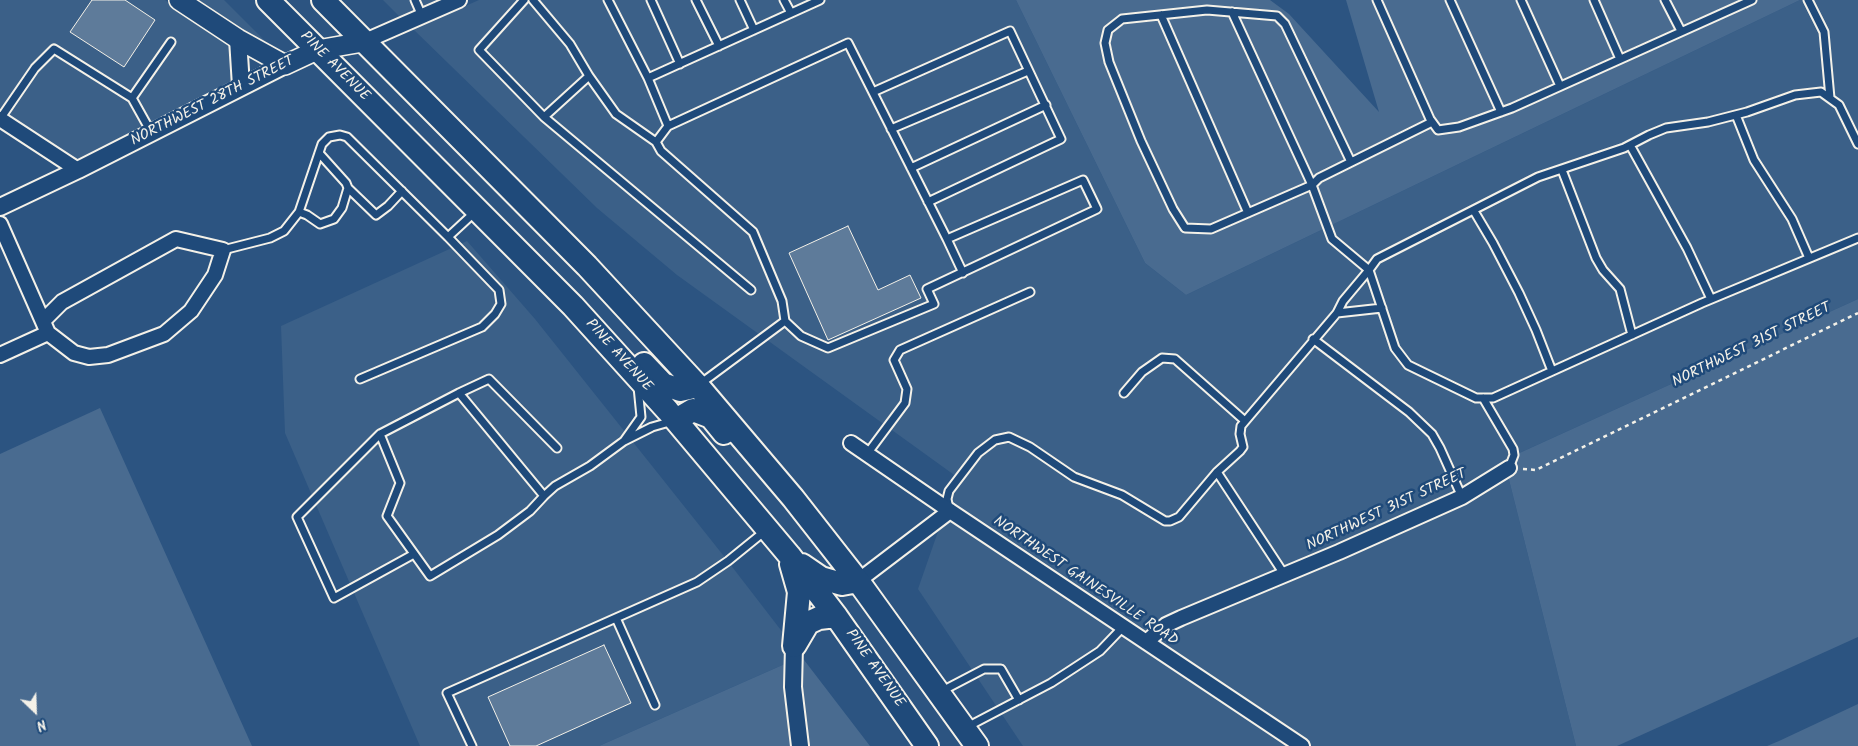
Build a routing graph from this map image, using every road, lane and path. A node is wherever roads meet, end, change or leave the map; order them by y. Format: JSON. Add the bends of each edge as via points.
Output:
{"nodes":[{"id":1,"x":179,"y":0,"type":"edge"},
{"id":2,"x":268,"y":0,"type":"edge"},
{"id":3,"x":323,"y":0,"type":"edge"},
{"id":4,"x":415,"y":0,"type":"edge"},
{"id":5,"x":459,"y":0,"type":"edge"},
{"id":6,"x":524,"y":0,"type":"edge"},
{"id":7,"x":532,"y":0,"type":"edge"},
{"id":8,"x":608,"y":0,"type":"edge"},
{"id":9,"x":651,"y":0,"type":"edge"},
{"id":10,"x":696,"y":0,"type":"edge"},
{"id":11,"x":740,"y":0,"type":"edge"},
{"id":12,"x":784,"y":0,"type":"edge"},
{"id":13,"x":820,"y":0,"type":"edge"},
{"id":14,"x":1377,"y":0,"type":"edge"},
{"id":15,"x":1450,"y":0,"type":"edge"},
{"id":16,"x":1521,"y":0,"type":"edge"},
{"id":17,"x":1594,"y":0,"type":"edge"},
{"id":18,"x":1665,"y":0,"type":"edge"},
{"id":19,"x":1752,"y":0,"type":"edge"},
{"id":20,"x":1808,"y":0,"type":"edge"},
{"id":21,"x":1738,"y":3,"type":"edge"},
{"id":22,"x":1232,"y":12,"type":"junction"},
{"id":23,"x":791,"y":13,"type":"junction"},
{"id":24,"x":1161,"y":15,"type":"junction"},
{"id":25,"x":422,"y":16,"type":"junction"},
{"id":26,"x":754,"y":30,"type":"junction"},
{"id":27,"x":1681,"y":32,"type":"junction"},
{"id":28,"x":238,"y":40,"type":"junction"},
{"id":29,"x":171,"y":42,"type":"dead end"},
{"id":30,"x":363,"y":42,"type":"junction"},
{"id":31,"x":719,"y":46,"type":"junction"},
{"id":32,"x":317,"y":50,"type":"junction"},
{"id":33,"x":1620,"y":58,"type":"junction"},
{"id":34,"x":680,"y":64,"type":"junction"},
{"id":35,"x":285,"y":65,"type":"junction"},
{"id":36,"x":1028,"y":71,"type":"junction"},
{"id":37,"x":588,"y":76,"type":"junction"},
{"id":38,"x":648,"y":78,"type":"junction"},
{"id":39,"x":241,"y":86,"type":"junction"},
{"id":40,"x":1560,"y":86,"type":"junction"},
{"id":41,"x":873,"y":92,"type":"junction"},
{"id":42,"x":132,"y":98,"type":"junction"},
{"id":43,"x":1830,"y":98,"type":"junction"},
{"id":44,"x":1046,"y":105,"type":"junction"},
{"id":45,"x":1501,"y":112,"type":"junction"},
{"id":46,"x":1736,"y":114,"type":"junction"},
{"id":47,"x":544,"y":118,"type":"junction"},
{"id":48,"x":0,"y":119,"type":"edge"},
{"id":49,"x":1432,"y":122,"type":"junction"},
{"id":50,"x":668,"y":126,"type":"junction"},
{"id":51,"x":891,"y":130,"type":"junction"},
{"id":52,"x":151,"y":132,"type":"junction"},
{"id":53,"x":656,"y":142,"type":"junction"},
{"id":54,"x":1858,"y":144,"type":"edge"},
{"id":55,"x":1630,"y":145,"type":"junction"},
{"id":56,"x":319,"y":153,"type":"junction"},
{"id":57,"x":1351,"y":162,"type":"junction"},
{"id":58,"x":911,"y":168,"type":"junction"},
{"id":59,"x":78,"y":170,"type":"junction"},
{"id":60,"x":1562,"y":170,"type":"junction"},
{"id":61,"x":1312,"y":185,"type":"junction"},
{"id":62,"x":348,"y":188,"type":"junction"},
{"id":63,"x":402,"y":191,"type":"junction"},
{"id":64,"x":928,"y":202,"type":"junction"},
{"id":65,"x":0,"y":207,"type":"edge"},
{"id":66,"x":478,"y":210,"type":"junction"},
{"id":67,"x":1474,"y":211,"type":"junction"},
{"id":68,"x":299,"y":212,"type":"junction"},
{"id":69,"x":1248,"y":213,"type":"junction"},
{"id":70,"x":2,"y":233,"type":"edge"},
{"id":71,"x":448,"y":237,"type":"junction"},
{"id":72,"x":1858,"y":238,"type":"edge"},
{"id":73,"x":947,"y":239,"type":"junction"},
{"id":74,"x":223,"y":250,"type":"junction"},
{"id":75,"x":522,"y":255,"type":"junction"},
{"id":76,"x":1810,"y":258,"type":"junction"},
{"id":77,"x":1369,"y":270,"type":"junction"},
{"id":78,"x":962,"y":273,"type":"junction"},
{"id":79,"x":751,"y":290,"type":"dead end"},
{"id":80,"x":1030,"y":292,"type":"dead end"},
{"id":81,"x":1711,"y":299,"type":"junction"},
{"id":82,"x":1382,"y":308,"type":"junction"},
{"id":83,"x":1337,"y":313,"type":"junction"},
{"id":84,"x":1858,"y":313,"type":"edge"},
{"id":85,"x":785,"y":321,"type":"junction"},
{"id":86,"x":45,"y":327,"type":"junction"},
{"id":87,"x":1632,"y":334,"type":"junction"},
{"id":88,"x":1313,"y":339,"type":"junction"},
{"id":89,"x":0,"y":355,"type":"edge"},
{"id":90,"x":1552,"y":371,"type":"junction"},
{"id":91,"x":633,"y":373,"type":"junction"},
{"id":92,"x":360,"y":379,"type":"dead end"},
{"id":93,"x":698,"y":386,"type":"junction"},
{"id":94,"x":459,"y":393,"type":"junction"},
{"id":95,"x":1124,"y":393,"type":"dead end"},
{"id":96,"x":1483,"y":398,"type":"junction"},
{"id":97,"x":676,"y":420,"type":"junction"},
{"id":98,"x":1245,"y":421,"type":"junction"},
{"id":99,"x":380,"y":434,"type":"junction"},
{"id":100,"x":624,"y":441,"type":"junction"},
{"id":101,"x":851,"y":442,"type":"dead end"},
{"id":102,"x":557,"y":448,"type":"dead end"},
{"id":103,"x":867,"y":454,"type":"junction"},
{"id":104,"x":1509,"y":468,"type":"junction"},
{"id":105,"x":1218,"y":472,"type":"junction"},
{"id":106,"x":544,"y":496,"type":"junction"},
{"id":107,"x":1462,"y":497,"type":"junction"},
{"id":108,"x":793,"y":498,"type":"junction"},
{"id":109,"x":950,"y":511,"type":"junction"},
{"id":110,"x":768,"y":530,"type":"junction"},
{"id":111,"x":414,"y":554,"type":"junction"},
{"id":112,"x":789,"y":555,"type":"junction"},
{"id":113,"x":1284,"y":574,"type":"junction"},
{"id":114,"x":858,"y":581,"type":"junction"},
{"id":115,"x":836,"y":616,"type":"junction"},
{"id":116,"x":616,"y":618,"type":"junction"},
{"id":117,"x":1123,"y":627,"type":"junction"},
{"id":118,"x":1146,"y":642,"type":"junction"},
{"id":119,"x":794,"y":646,"type":"junction"},
{"id":120,"x":940,"y":693,"type":"junction"},
{"id":121,"x":1018,"y":700,"type":"junction"},
{"id":122,"x":655,"y":705,"type":"dead end"},
{"id":123,"x":971,"y":737,"type":"edge"},
{"id":124,"x":472,"y":746,"type":"edge"},
{"id":125,"x":800,"y":746,"type":"edge"},
{"id":126,"x":927,"y":746,"type":"edge"},
{"id":127,"x":1302,"y":746,"type":"edge"}],
"edges":[{"from":1,"to":28,"type":"main road"},
{"from":2,"to":32,"type":"highway","name":"PINE AVENUE"},
{"from":3,"to":30,"type":"highway"},
{"from":4,"to":25,"type":"lane"},
{"from":5,"to":25,"type":"street","name":"NORTHWEST 28TH STREET"},
{"from":6,"to":47,"type":"lane","via":[[479,50]]},
{"from":7,"to":37,"type":"lane","via":[[570,44]]},
{"from":8,"to":38,"type":"lane"},
{"from":9,"to":34,"type":"lane"},
{"from":10,"to":31,"type":"lane"},
{"from":11,"to":26,"type":"lane"},
{"from":12,"to":23,"type":"lane"},
{"from":13,"to":23,"type":"lane"},
{"from":14,"to":49,"type":"lane"},
{"from":15,"to":45,"type":"lane"},
{"from":16,"to":40,"type":"lane"},
{"from":17,"to":33,"type":"lane"},
{"from":18,"to":27,"type":"lane"},
{"from":19,"to":21,"type":"lane"},
{"from":20,"to":43,"type":"lane","via":[[1824,32]]},
{"from":21,"to":27,"type":"lane"},
{"from":22,"to":24,"type":"lane","via":[[1207,10]]},
{"from":22,"to":57,"type":"lane","via":[[1277,16],[1286,24]]},
{"from":22,"to":61,"type":"lane"},
{"from":23,"to":26,"type":"lane"},
{"from":24,"to":69,"type":"lane"},
{"from":24,"to":69,"type":"lane","via":[[1122,19],[1108,30],[1105,43],[1108,62],[1141,141],[1172,208],[1186,228],[1211,229]]},
{"from":25,"to":30,"type":"street","name":"NORTHWEST 28TH STREET"},
{"from":26,"to":31,"type":"lane"},
{"from":27,"to":33,"type":"lane"},
{"from":28,"to":35,"type":"main road"},
{"from":28,"to":39,"type":"street"},
{"from":29,"to":42,"type":"lane"},
{"from":30,"to":32,"type":"main road","name":"NORTHWEST 28TH STREET"},
{"from":30,"to":93,"type":"highway","via":[[587,266]]},
{"from":31,"to":34,"type":"lane"},
{"from":32,"to":35,"type":"main road","name":"NORTHWEST 28TH STREET"},
{"from":32,"to":66,"type":"highway","name":"PINE AVENUE"},
{"from":33,"to":40,"type":"lane"},
{"from":34,"to":38,"type":"lane"},
{"from":35,"to":39,"type":"street","name":"NORTHWEST 28TH STREET"},
{"from":36,"to":41,"type":"lane","via":[[1010,31]]},
{"from":36,"to":44,"type":"lane"},
{"from":36,"to":51,"type":"lane"},
{"from":37,"to":47,"type":"lane"},
{"from":37,"to":53,"type":"lane","via":[[616,114]]},
{"from":38,"to":50,"type":"lane"},
{"from":39,"to":52,"type":"street","name":"NORTHWEST 28TH STREET"},
{"from":40,"to":45,"type":"lane"},
{"from":41,"to":50,"type":"lane","via":[[848,43]]},
{"from":41,"to":51,"type":"lane"},
{"from":42,"to":48,"type":"lane","via":[[54,49],[35,68]]},
{"from":42,"to":52,"type":"lane"},
{"from":43,"to":46,"type":"lane","via":[[1821,92],[1795,95]]},
{"from":43,"to":54,"type":"lane","via":[[1839,105]]},
{"from":44,"to":58,"type":"lane"},
{"from":44,"to":64,"type":"lane","via":[[1060,139]]},
{"from":45,"to":49,"type":"lane","via":[[1459,127],[1438,130]]},
{"from":46,"to":55,"type":"lane","via":[[1666,128]]},
{"from":46,"to":76,"type":"lane","via":[[1754,160],[1792,219]]},
{"from":47,"to":79,"type":"lane"},
{"from":48,"to":59,"type":"street"},
{"from":49,"to":57,"type":"lane"},
{"from":50,"to":53,"type":"lane"},
{"from":51,"to":58,"type":"lane"},
{"from":52,"to":59,"type":"street","name":"NORTHWEST 28TH STREET"},
{"from":53,"to":85,"type":"lane","via":[[661,151],[753,232],[782,301]]},
{"from":55,"to":60,"type":"lane"},
{"from":55,"to":81,"type":"lane","via":[[1683,239]]},
{"from":56,"to":62,"type":"lane"},
{"from":56,"to":63,"type":"lane","via":[[329,137],[347,137]]},
{"from":56,"to":68,"type":"lane"},
{"from":57,"to":61,"type":"lane"},
{"from":58,"to":64,"type":"lane"},
{"from":59,"to":65,"type":"street","name":"NORTHWEST 28TH STREET"},
{"from":60,"to":67,"type":"lane","via":[[1538,177]]},
{"from":60,"to":87,"type":"lane","via":[[1596,258],[1620,289]]},
{"from":61,"to":69,"type":"lane"},
{"from":61,"to":77,"type":"lane","via":[[1332,239]]},
{"from":62,"to":63,"type":"lane","via":[[376,216]]},
{"from":62,"to":68,"type":"lane","via":[[342,208],[334,219],[320,224]]},
{"from":63,"to":71,"type":"lane"},
{"from":64,"to":73,"type":"lane"},
{"from":66,"to":71,"type":"lane"},
{"from":66,"to":75,"type":"highway","name":"PINE AVENUE"},
{"from":67,"to":77,"type":"lane","via":[[1377,259]]},
{"from":67,"to":90,"type":"lane","via":[[1519,292]]},
{"from":68,"to":74,"type":"lane","via":[[284,231],[270,238]]},
{"from":70,"to":86,"type":"street"},
{"from":71,"to":92,"type":"lane","via":[[499,290],[501,304],[495,314],[482,327]]},
{"from":72,"to":76,"type":"lane"},
{"from":73,"to":78,"type":"lane"},
{"from":73,"to":78,"type":"lane","via":[[1083,180],[1097,209]]},
{"from":74,"to":86,"type":"street","via":[[176,239],[62,302]]},
{"from":74,"to":86,"type":"street","via":[[215,274],[191,311],[164,334],[108,355],[89,357],[74,354]]},
{"from":75,"to":91,"type":"highway","name":"PINE AVENUE"},
{"from":75,"to":93,"type":"highway","via":[[553,268],[663,384],[680,390]]},
{"from":76,"to":81,"type":"lane"},
{"from":77,"to":82,"type":"lane"},
{"from":77,"to":83,"type":"lane","via":[[1343,300]]},
{"from":78,"to":85,"type":"lane","via":[[927,289],[934,304],[828,348],[801,336]]},
{"from":80,"to":103,"type":"lane","via":[[900,350],[894,360],[907,389],[905,403]]},
{"from":81,"to":87,"type":"lane"},
{"from":82,"to":83,"type":"lane"},
{"from":82,"to":96,"type":"lane","via":[[1394,348],[1408,364],[1476,398]]},
{"from":83,"to":88,"type":"lane"},
{"from":84,"to":104,"type":"path","name":"NORTHWEST 31ST STREET","via":[[1536,470]]},
{"from":85,"to":93,"type":"lane"},
{"from":86,"to":89,"type":"street"},
{"from":87,"to":90,"type":"lane"},
{"from":88,"to":98,"type":"lane"},
{"from":88,"to":107,"type":"lane","via":[[1409,412],[1432,434]]},
{"from":90,"to":96,"type":"lane","via":[[1493,398]]},
{"from":91,"to":97,"type":"highway","name":"PINE AVENUE"},
{"from":91,"to":100,"type":"lane","via":[[639,392],[641,417]]},
{"from":93,"to":108,"type":"highway"},
{"from":94,"to":99,"type":"lane"},
{"from":94,"to":102,"type":"lane","via":[[489,379]]},
{"from":94,"to":106,"type":"lane"},
{"from":95,"to":98,"type":"lane","via":[[1142,372],[1162,358],[1175,359]]},
{"from":96,"to":104,"type":"lane","via":[[1513,449]]},
{"from":97,"to":100,"type":"lane"},
{"from":97,"to":108,"type":"highway","via":[[694,410],[711,417],[769,490],[781,498]]},
{"from":97,"to":110,"type":"highway","name":"PINE AVENUE"},
{"from":98,"to":105,"type":"lane","via":[[1240,430],[1243,447]]},
{"from":99,"to":111,"type":"lane","via":[[400,483],[387,516]]},
{"from":99,"to":111,"type":"lane","via":[[297,517],[334,598]]},
{"from":100,"to":106,"type":"lane"},
{"from":101,"to":103,"type":"street","name":"NORTHWEST GAINESVILLE ROAD"},
{"from":103,"to":109,"type":"street","name":"NORTHWEST GAINESVILLE ROAD"},
{"from":104,"to":107,"type":"street","name":"NORTHWEST 31ST STREET"},
{"from":105,"to":109,"type":"lane","via":[[1179,517],[1165,521],[1122,495],[1074,477],[1018,440],[1002,438],[987,445],[963,472],[947,495]]},
{"from":105,"to":113,"type":"lane"},
{"from":106,"to":111,"type":"lane","via":[[498,535],[430,576]]},
{"from":107,"to":113,"type":"street","name":"NORTHWEST 31ST STREET"},
{"from":108,"to":114,"type":"highway"},
{"from":109,"to":114,"type":"street"},
{"from":109,"to":117,"type":"street","name":"NORTHWEST GAINESVILLE ROAD"},
{"from":110,"to":112,"type":"highway","name":"PINE AVENUE"},
{"from":110,"to":116,"type":"lane","via":[[697,582]]},
{"from":112,"to":114,"type":"highway","via":[[821,578],[842,584]]},
{"from":112,"to":115,"type":"highway","name":"PINE AVENUE"},
{"from":112,"to":119,"type":"highway","via":[[799,592]]},
{"from":113,"to":118,"type":"street","name":"NORTHWEST 31ST STREET","via":[[1166,625]]},
{"from":114,"to":120,"type":"highway"},
{"from":115,"to":119,"type":"highway","via":[[808,623]]},
{"from":115,"to":126,"type":"highway","name":"PINE AVENUE"},
{"from":116,"to":122,"type":"lane"},
{"from":116,"to":124,"type":"lane","via":[[447,692]]},
{"from":117,"to":118,"type":"street","name":"NORTHWEST GAINESVILLE ROAD"},
{"from":117,"to":121,"type":"lane","via":[[1100,651]]},
{"from":118,"to":127,"type":"street","name":"NORTHWEST GAINESVILLE ROAD"},
{"from":119,"to":125,"type":"street","via":[[793,687]]},
{"from":120,"to":121,"type":"lane","via":[[984,669],[1001,669]]},
{"from":120,"to":123,"type":"highway"},
{"from":121,"to":123,"type":"lane"}]}
